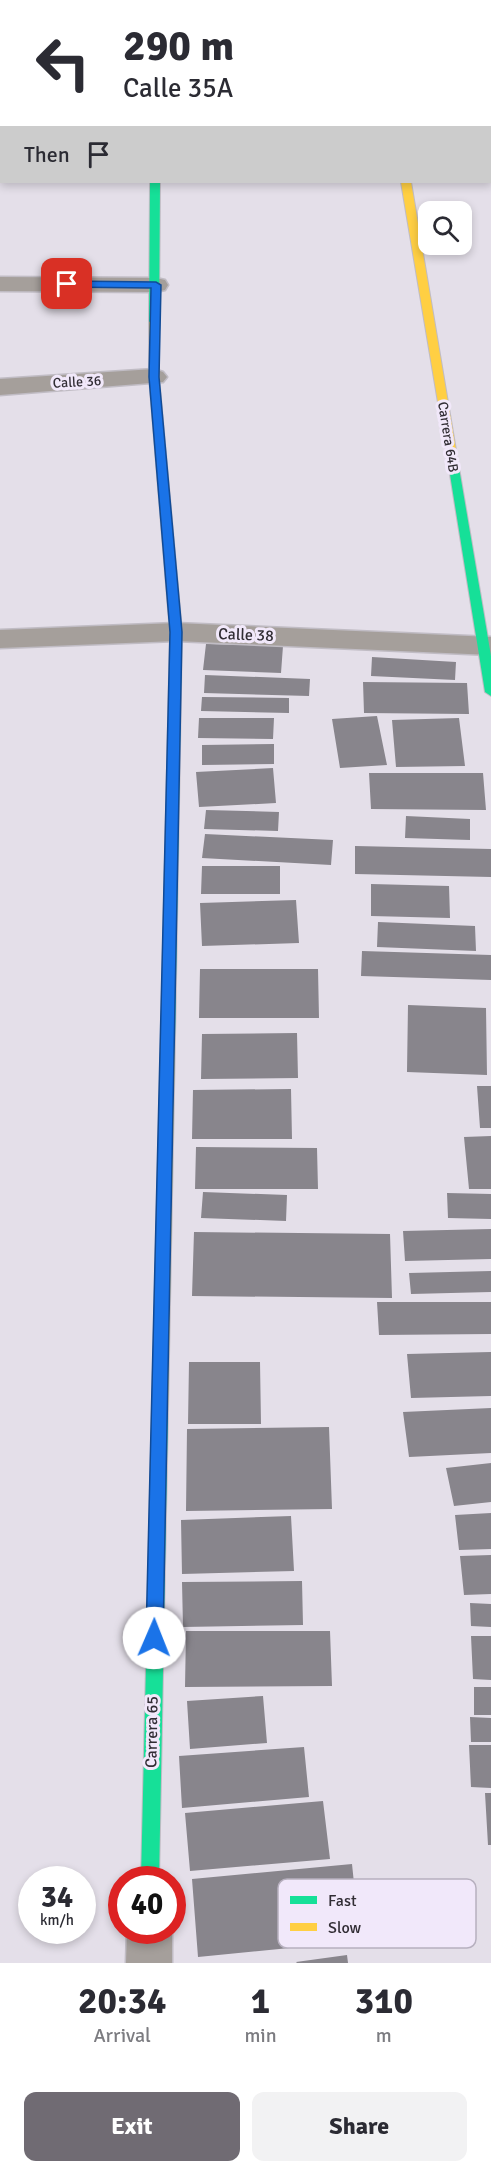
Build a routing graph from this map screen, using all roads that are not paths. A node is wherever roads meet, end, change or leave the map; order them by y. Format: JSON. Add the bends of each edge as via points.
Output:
{"nodes":[{"id":1,"x":155,"y":183,"type":"edge"},
{"id":2,"x":406,"y":183,"type":"edge"},
{"id":3,"x":0,"y":284,"type":"edge"},
{"id":4,"x":156,"y":285,"type":"junction"},
{"id":5,"x":154,"y":377,"type":"junction"},
{"id":6,"x":0,"y":387,"type":"edge"},
{"id":7,"x":176,"y":632,"type":"junction"},
{"id":8,"x":0,"y":639,"type":"edge"},
{"id":9,"x":487,"y":646,"type":"edge"},
{"id":10,"x":491,"y":692,"type":"edge"},
{"id":11,"x":150,"y":1866,"type":"edge"},
{"id":12,"x":150,"y":1944,"type":"edge"},
{"id":13,"x":149,"y":1963,"type":"edge"}],
"edges":[{"from":1,"to":4,"type":"street","name":"Carrera 65"},
{"from":2,"to":9,"type":"street","name":"Carrera 64B"},
{"from":3,"to":4,"type":"street"},
{"from":4,"to":5,"type":"street","name":"Carrera 65"},
{"from":5,"to":6,"type":"street","name":"Calle 36"},
{"from":5,"to":7,"type":"street","name":"Carrera 65"},
{"from":7,"to":8,"type":"street","name":"Calle 38"},
{"from":7,"to":9,"type":"street","name":"Calle 38"},
{"from":7,"to":11,"type":"street","name":"Carrera 65"},
{"from":9,"to":10,"type":"street","name":"Carrera 64B"},
{"from":12,"to":13,"type":"street"}]}
